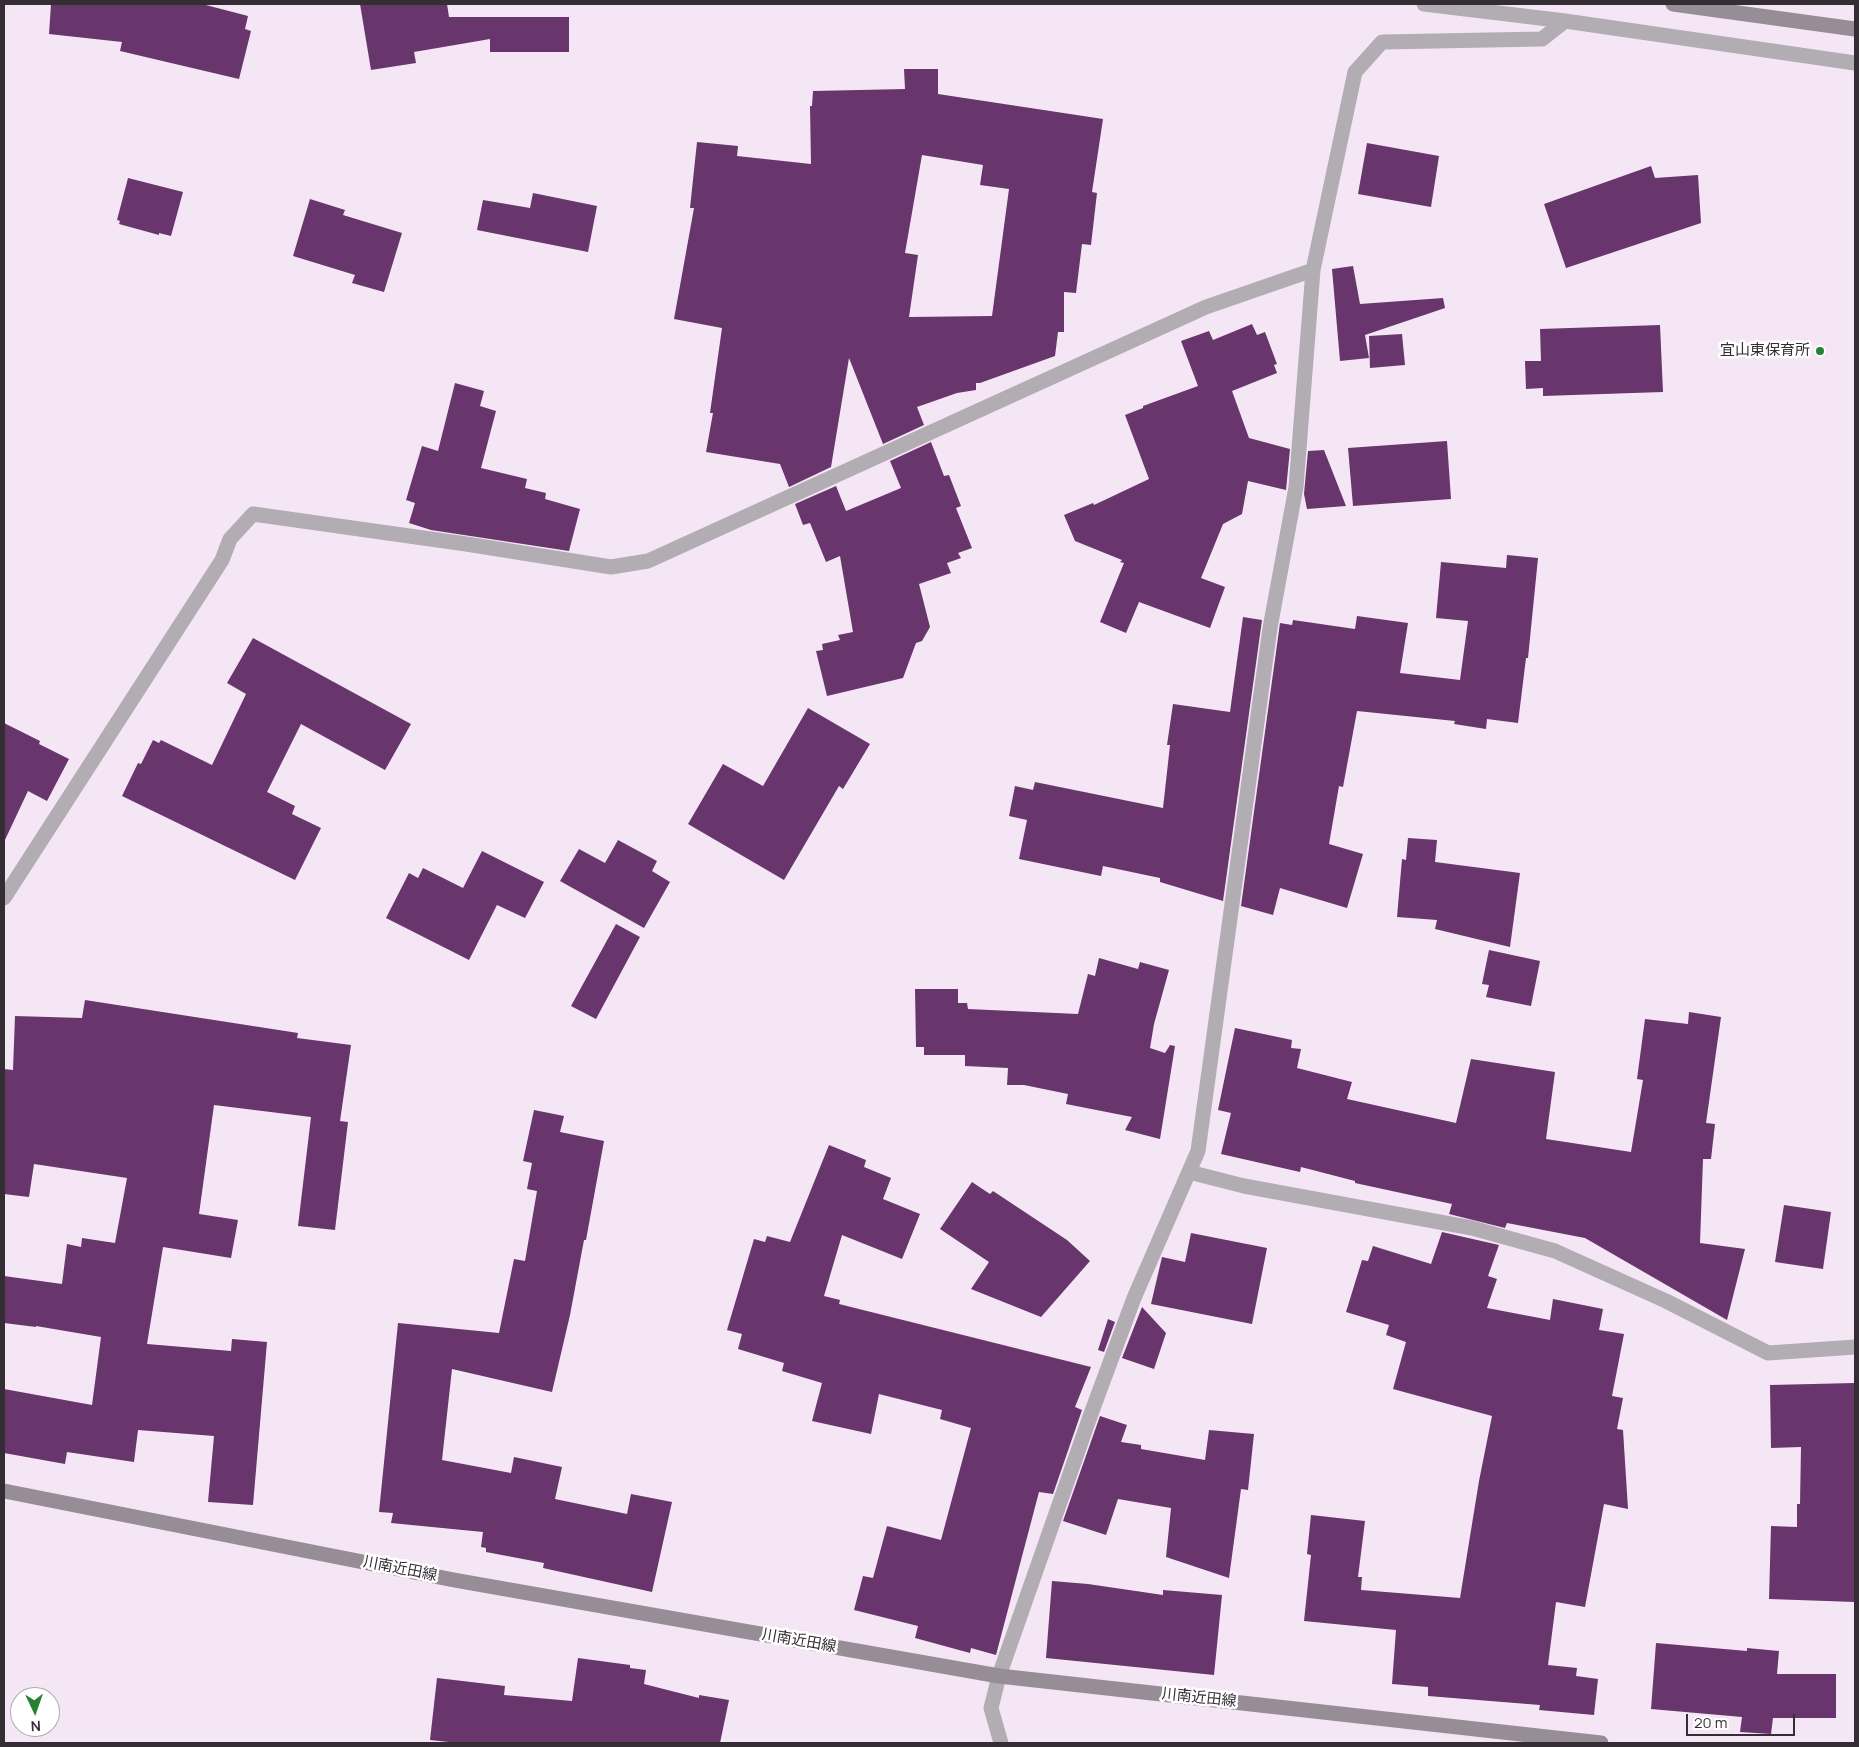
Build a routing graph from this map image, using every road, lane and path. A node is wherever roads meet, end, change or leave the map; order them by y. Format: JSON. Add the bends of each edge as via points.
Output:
{"nodes":[{"id":1,"x":1424,"y":4,"type":"edge"},
{"id":2,"x":1674,"y":4,"type":"edge"},
{"id":3,"x":1565,"y":21,"type":"junction"},
{"id":4,"x":1855,"y":29,"type":"edge"},
{"id":5,"x":1855,"y":63,"type":"edge"},
{"id":6,"x":1313,"y":270,"type":"junction"},
{"id":7,"x":4,"y":898,"type":"edge"},
{"id":8,"x":1189,"y":1172,"type":"junction"},
{"id":9,"x":1855,"y":1347,"type":"edge"},
{"id":10,"x":4,"y":1491,"type":"edge"},
{"id":11,"x":999,"y":1676,"type":"junction"},
{"id":12,"x":1001,"y":1743,"type":"edge"},
{"id":13,"x":1600,"y":1743,"type":"edge"}],
"edges":[{"from":1,"to":3,"type":"street"},
{"from":2,"to":4,"type":"main road"},
{"from":3,"to":5,"type":"street"},
{"from":3,"to":6,"type":"street","via":[[1542,39],[1382,42],[1355,72]]},
{"from":6,"to":7,"type":"street","via":[[1206,307],[648,561],[611,567],[253,514],[230,539],[222,560]]},
{"from":6,"to":8,"type":"street","via":[[1296,487],[1270,628],[1198,1151]]},
{"from":8,"to":9,"type":"street","via":[[1244,1186],[1472,1228],[1555,1251],[1666,1300],[1768,1353]]},
{"from":8,"to":11,"type":"street","via":[[1134,1298],[1088,1420]]},
{"from":10,"to":11,"type":"main road","name":"川南近田線","via":[[454,1580]]},
{"from":11,"to":12,"type":"street","via":[[991,1708]]},
{"from":11,"to":13,"type":"main road","name":"川南近田線"}]}
